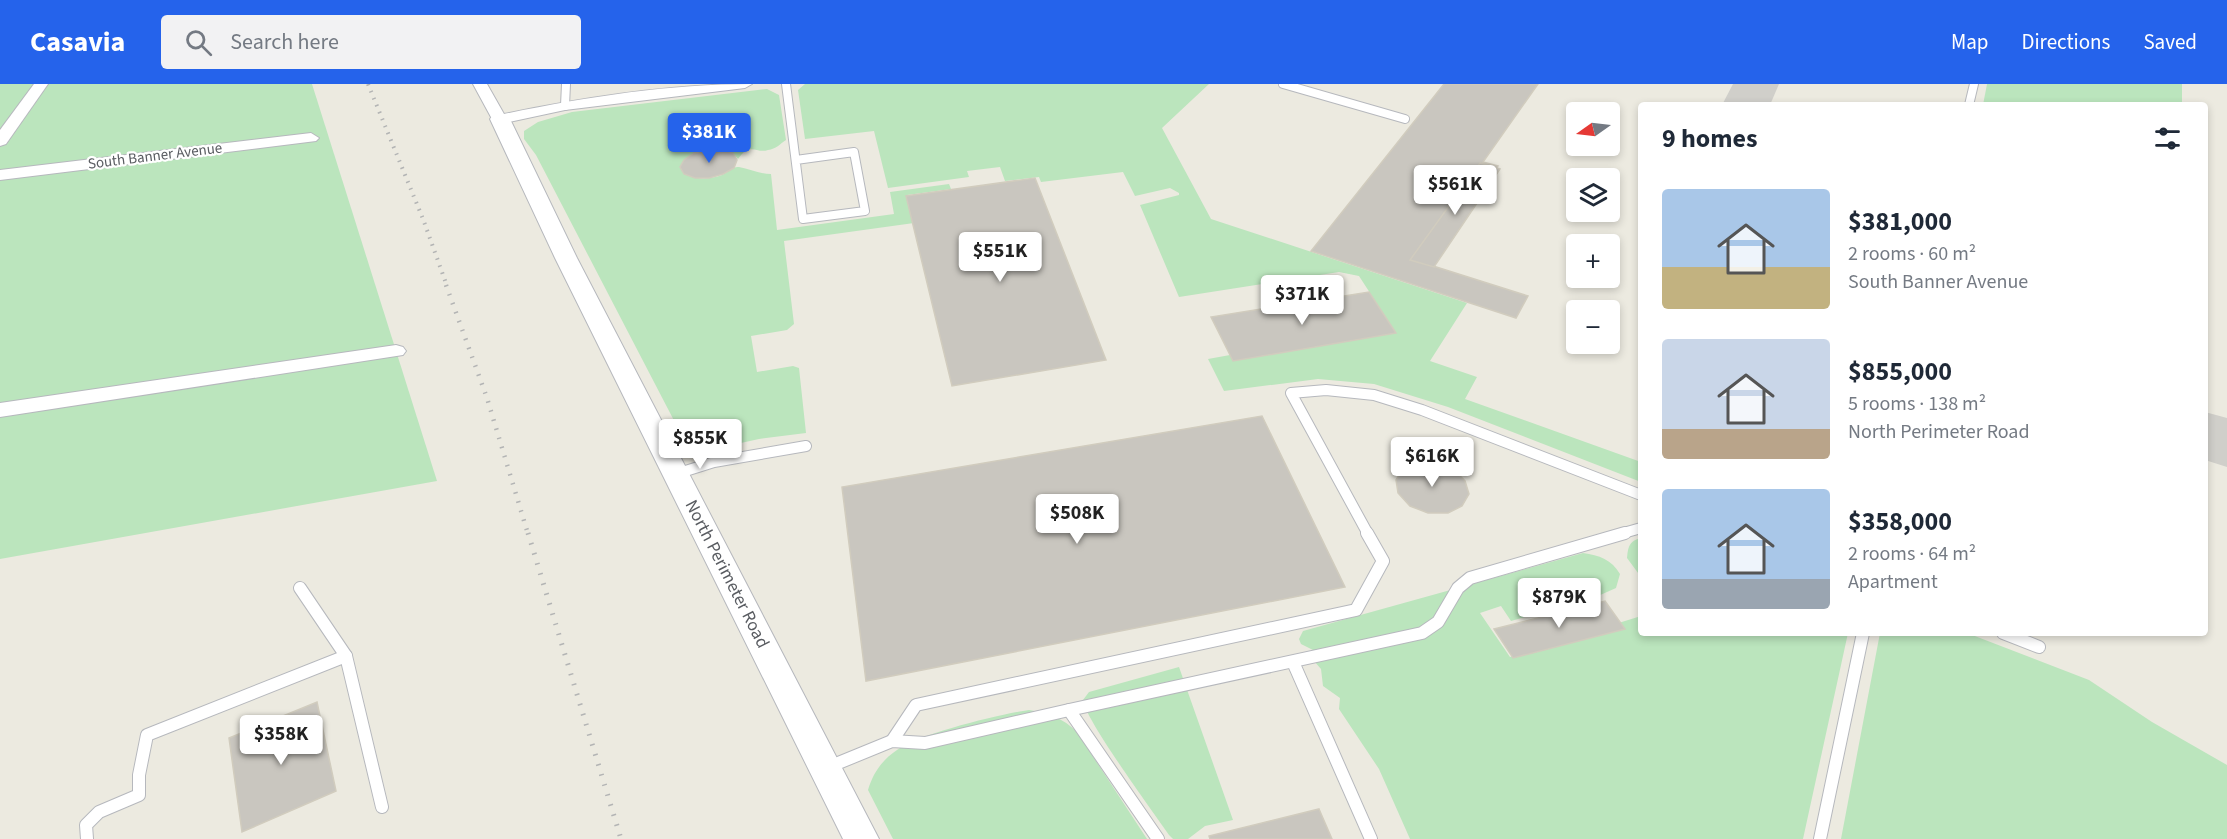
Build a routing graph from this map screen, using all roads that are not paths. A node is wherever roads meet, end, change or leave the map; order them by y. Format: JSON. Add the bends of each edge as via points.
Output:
{"nodes":[{"id":1,"x":41,"y":84,"type":"edge"},
{"id":2,"x":480,"y":84,"type":"edge"},
{"id":3,"x":566,"y":84,"type":"edge"},
{"id":4,"x":745,"y":84,"type":"edge"},
{"id":5,"x":786,"y":84,"type":"edge"},
{"id":6,"x":1283,"y":84,"type":"edge"},
{"id":7,"x":1974,"y":84,"type":"edge"},
{"id":8,"x":1970,"y":102,"type":"edge"},
{"id":9,"x":565,"y":106,"type":"junction"},
{"id":10,"x":1405,"y":118,"type":"dead end"},
{"id":11,"x":500,"y":119,"type":"junction"},
{"id":12,"x":311,"y":138,"type":"dead end"},
{"id":13,"x":0,"y":141,"type":"edge"},
{"id":14,"x":796,"y":160,"type":"junction"},
{"id":15,"x":0,"y":175,"type":"edge"},
{"id":16,"x":396,"y":351,"type":"dead end"},
{"id":17,"x":0,"y":410,"type":"edge"},
{"id":18,"x":806,"y":446,"type":"dead end"},
{"id":19,"x":676,"y":474,"type":"junction"},
{"id":20,"x":1638,"y":494,"type":"edge"},
{"id":21,"x":1638,"y":529,"type":"edge"},
{"id":22,"x":300,"y":588,"type":"dead end"},
{"id":23,"x":1862,"y":636,"type":"edge"},
{"id":24,"x":2011,"y":636,"type":"edge"},
{"id":25,"x":2039,"y":647,"type":"dead end"},
{"id":26,"x":346,"y":656,"type":"junction"},
{"id":27,"x":1293,"y":662,"type":"junction"},
{"id":28,"x":1069,"y":710,"type":"junction"},
{"id":29,"x":892,"y":741,"type":"junction"},
{"id":30,"x":826,"y":769,"type":"junction"},
{"id":31,"x":381,"y":807,"type":"dead end"},
{"id":32,"x":87,"y":839,"type":"edge"},
{"id":33,"x":861,"y":839,"type":"edge"},
{"id":34,"x":1158,"y":839,"type":"edge"},
{"id":35,"x":1371,"y":839,"type":"edge"},
{"id":36,"x":1820,"y":839,"type":"edge"}],
"edges":[{"from":1,"to":13,"type":"street"},
{"from":2,"to":11,"type":"street","name":"North Perimeter Road"},
{"from":3,"to":9,"type":"lane"},
{"from":4,"to":9,"type":"street"},
{"from":5,"to":14,"type":"lane"},
{"from":6,"to":10,"type":"lane"},
{"from":7,"to":8,"type":"lane"},
{"from":9,"to":11,"type":"street"},
{"from":11,"to":19,"type":"street","name":"North Perimeter Road"},
{"from":12,"to":15,"type":"street","name":"South Banner Avenue"},
{"from":14,"to":14,"type":"lane","via":[[803,219],[865,211],[854,152]]},
{"from":16,"to":17,"type":"street"},
{"from":18,"to":19,"type":"lane","via":[[714,462]]},
{"from":19,"to":30,"type":"street","name":"North Perimeter Road"},
{"from":20,"to":29,"type":"lane","via":[[1374,395],[1326,390],[1291,393],[1383,561],[1356,610],[916,705]]},
{"from":21,"to":27,"type":"lane","via":[[1470,578],[1458,588],[1438,622],[1422,633]]},
{"from":22,"to":26,"type":"lane"},
{"from":23,"to":36,"type":"lane"},
{"from":24,"to":25,"type":"lane"},
{"from":26,"to":31,"type":"lane"},
{"from":26,"to":32,"type":"lane","via":[[147,735],[139,795],[99,812],[86,825]]},
{"from":27,"to":28,"type":"lane"},
{"from":27,"to":35,"type":"lane"},
{"from":28,"to":29,"type":"lane","via":[[925,742]]},
{"from":28,"to":34,"type":"lane"},
{"from":29,"to":30,"type":"lane"},
{"from":30,"to":33,"type":"street","name":"North Perimeter Road"}]}
